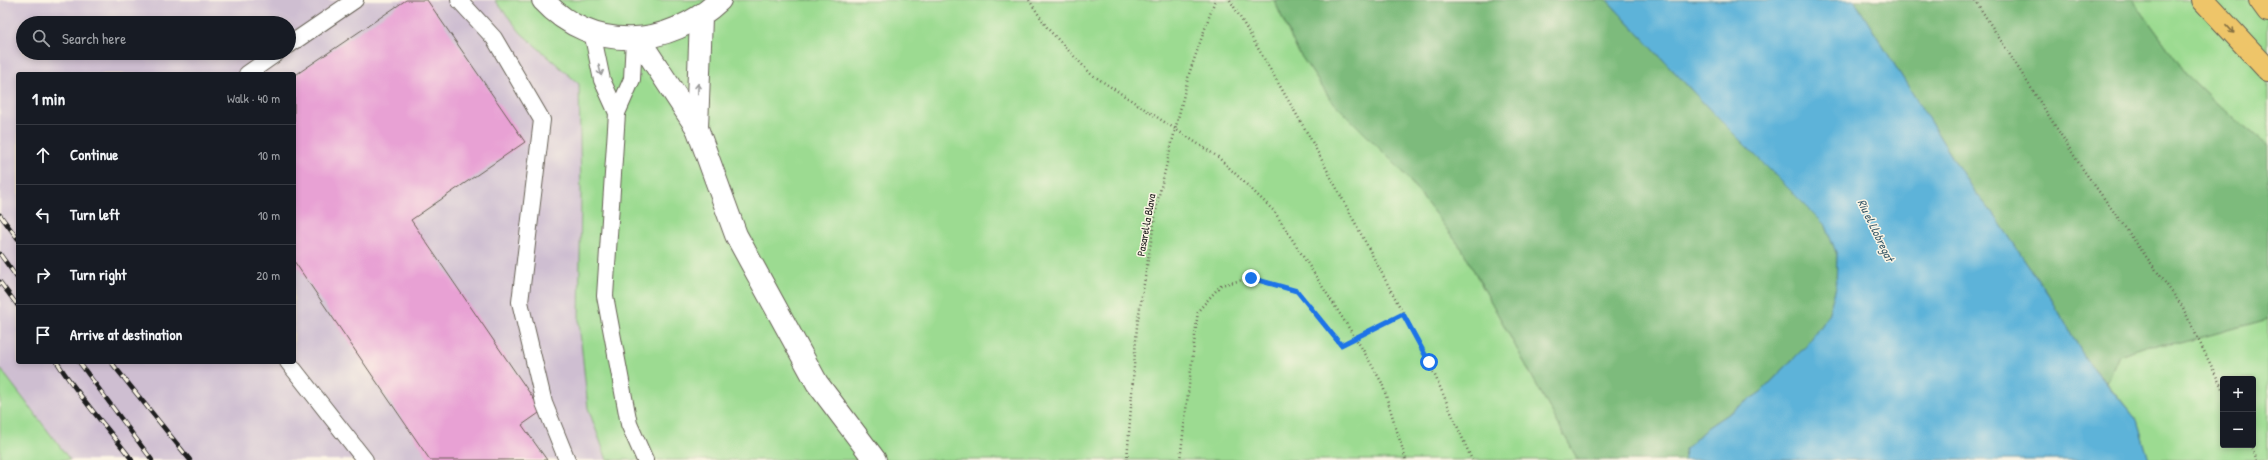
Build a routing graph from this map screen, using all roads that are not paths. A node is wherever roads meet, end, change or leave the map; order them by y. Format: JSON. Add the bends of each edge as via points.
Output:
{"nodes":[{"id":1,"x":355,"y":0,"type":"edge"},
{"id":2,"x":459,"y":0,"type":"edge"},
{"id":3,"x":543,"y":0,"type":"edge"},
{"id":4,"x":720,"y":0,"type":"edge"},
{"id":5,"x":2203,"y":0,"type":"edge"},
{"id":6,"x":2260,"y":0,"type":"edge"},
{"id":7,"x":2268,"y":11,"type":"edge"},
{"id":8,"x":701,"y":17,"type":"junction"},
{"id":9,"x":592,"y":32,"type":"junction"},
{"id":10,"x":636,"y":38,"type":"junction"},
{"id":11,"x":296,"y":40,"type":"edge"},
{"id":12,"x":268,"y":60,"type":"edge"},
{"id":13,"x":2268,"y":70,"type":"edge"},
{"id":14,"x":250,"y":72,"type":"edge"},
{"id":15,"x":617,"y":113,"type":"junction"},
{"id":16,"x":697,"y":128,"type":"junction"},
{"id":17,"x":290,"y":364,"type":"edge"},
{"id":18,"x":365,"y":460,"type":"edge"},
{"id":19,"x":567,"y":460,"type":"edge"},
{"id":20,"x":645,"y":460,"type":"edge"},
{"id":21,"x":875,"y":460,"type":"edge"}],
"edges":[{"from":1,"to":11,"type":"lane"},
{"from":2,"to":19,"type":"lane","via":[[494,38],[542,120],[520,302],[544,402]]},
{"from":3,"to":9,"type":"street","via":[[570,22]]},
{"from":4,"to":8,"type":"street"},
{"from":5,"to":13,"type":"highway","one_way":true},
{"from":6,"to":7,"type":"highway"},
{"from":8,"to":10,"type":"street","via":[[667,33]]},
{"from":16,"to":8,"type":"street","one_way":true},
{"from":9,"to":10,"type":"street","via":[[612,37]]},
{"from":9,"to":15,"type":"lane","one_way":true,"via":[[602,80]]},
{"from":10,"to":15,"type":"lane","via":[[632,79]]},
{"from":10,"to":16,"type":"street"},
{"from":12,"to":14,"type":"lane"},
{"from":15,"to":20,"type":"lane","via":[[605,296],[630,424]]},
{"from":16,"to":21,"type":"street","via":[[739,242],[816,383]]},
{"from":17,"to":18,"type":"lane"}]}
